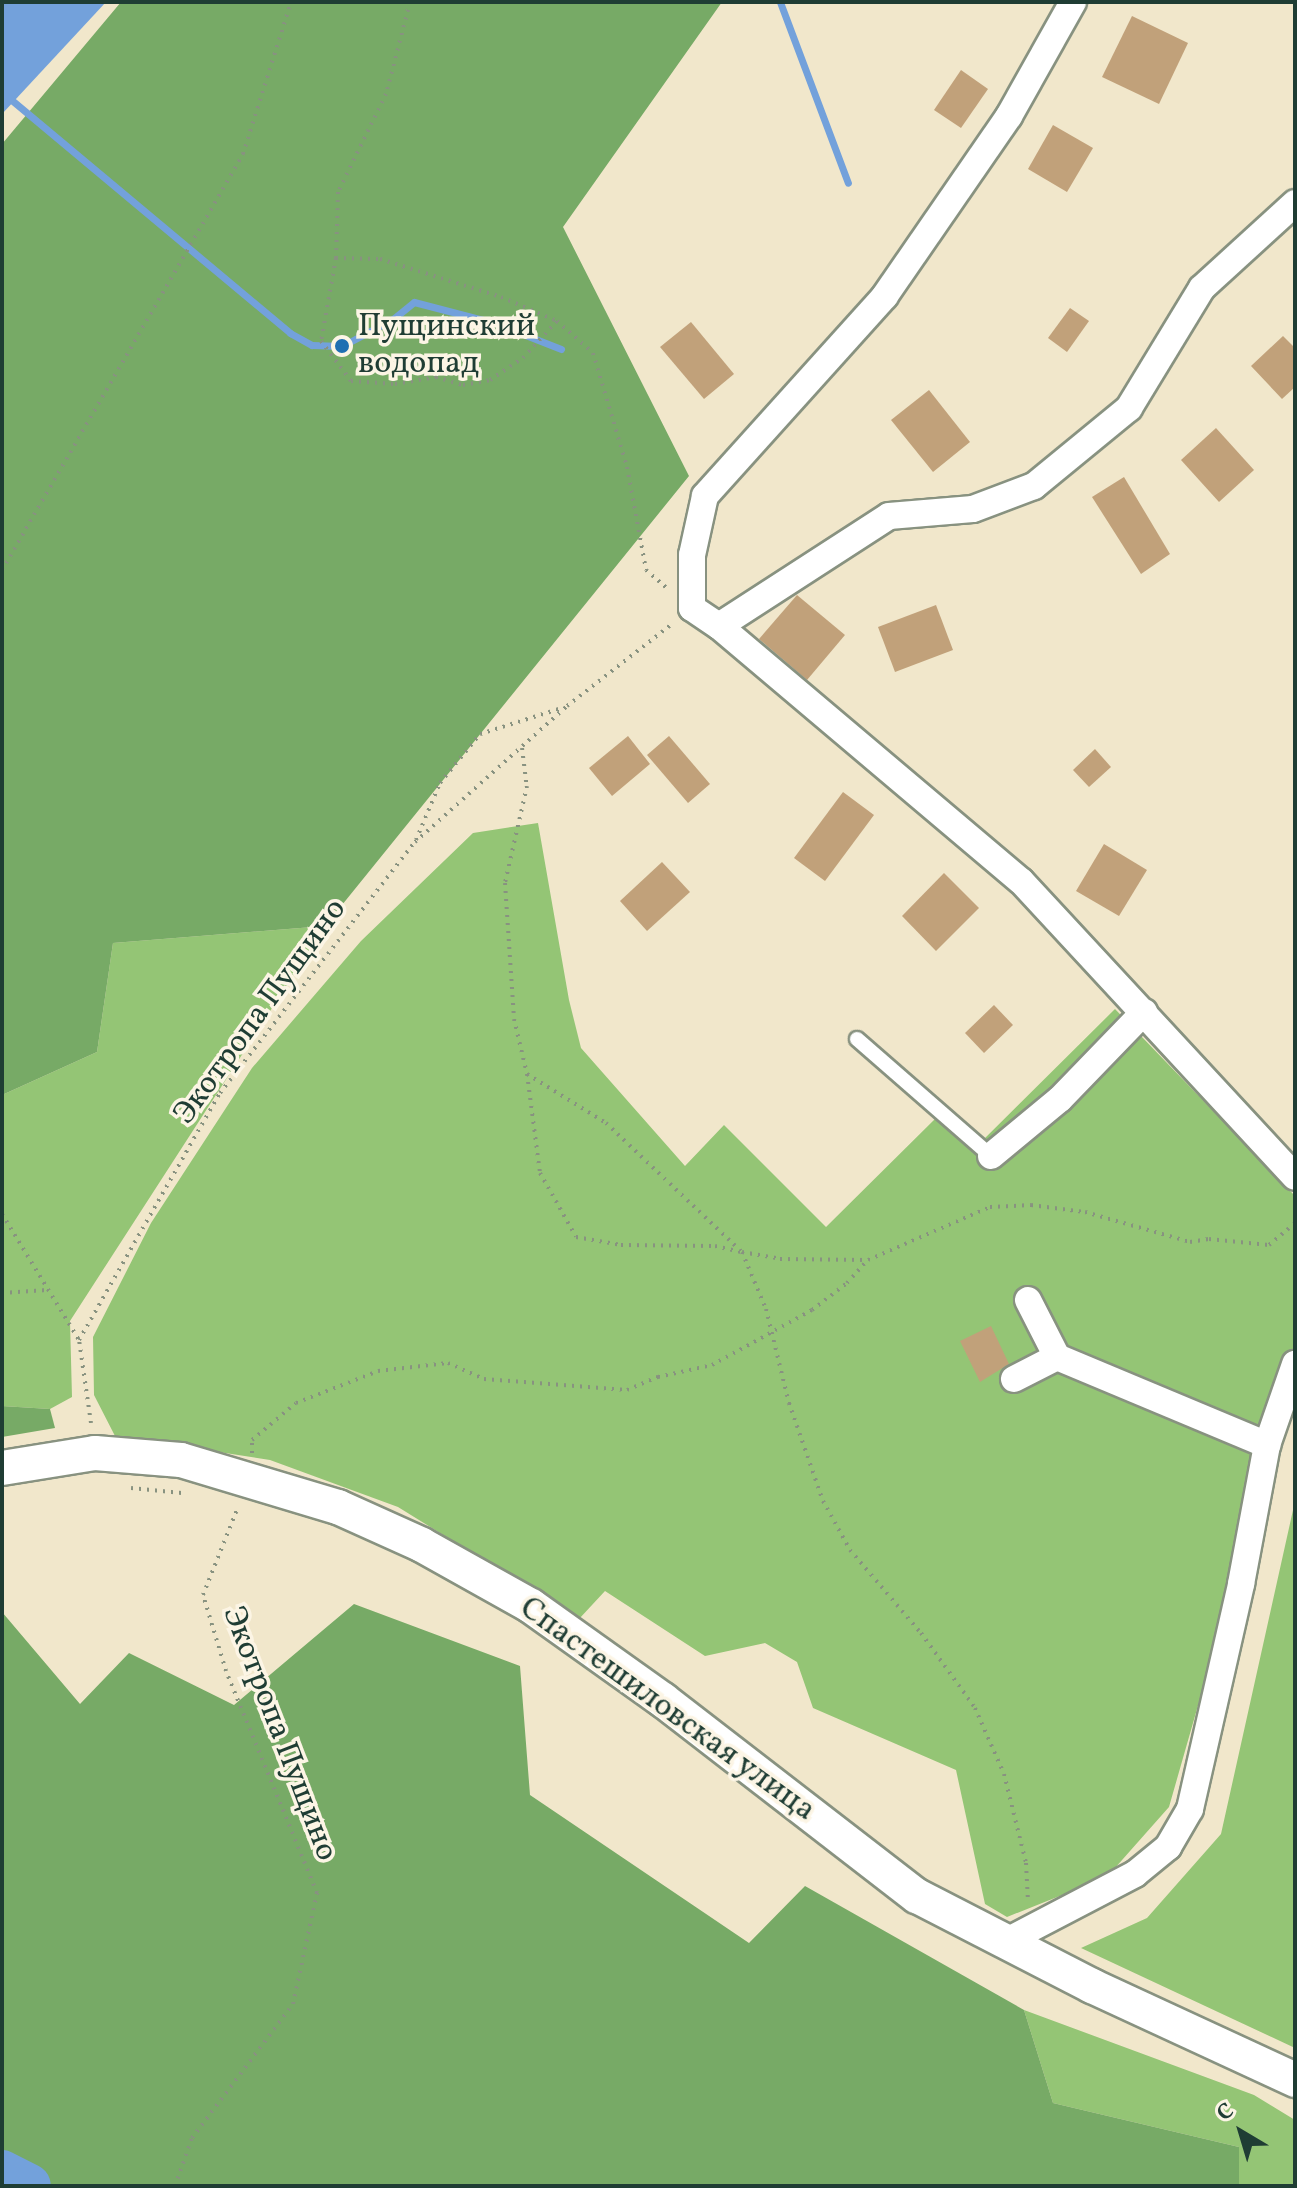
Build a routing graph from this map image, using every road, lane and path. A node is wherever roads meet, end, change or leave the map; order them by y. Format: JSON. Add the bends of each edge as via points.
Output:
{"nodes":[{"id":1,"x":291,"y":2,"type":"edge"},
{"id":2,"x":410,"y":2,"type":"edge"},
{"id":3,"x":1073,"y":2,"type":"edge"},
{"id":4,"x":1295,"y":203,"type":"edge"},
{"id":5,"x":336,"y":258,"type":"junction"},
{"id":6,"x":557,"y":321,"type":"junction"},
{"id":7,"x":2,"y":570,"type":"edge"},
{"id":8,"x":692,"y":608,"type":"junction"},
{"id":9,"x":719,"y":626,"type":"junction"},
{"id":10,"x":567,"y":706,"type":"junction"},
{"id":11,"x":522,"y":748,"type":"junction"},
{"id":12,"x":415,"y":842,"type":"junction"},
{"id":13,"x":1144,"y":1012,"type":"junction"},
{"id":14,"x":857,"y":1039,"type":"dead end"},
{"id":15,"x":527,"y":1074,"type":"junction"},
{"id":16,"x":991,"y":1156,"type":"joint"},
{"id":17,"x":1295,"y":1177,"type":"edge"},
{"id":18,"x":2,"y":1214,"type":"edge"},
{"id":19,"x":1295,"y":1223,"type":"edge"},
{"id":20,"x":742,"y":1252,"type":"junction"},
{"id":21,"x":868,"y":1260,"type":"junction"},
{"id":22,"x":48,"y":1290,"type":"junction"},
{"id":23,"x":2,"y":1293,"type":"edge"},
{"id":24,"x":1028,"y":1300,"type":"dead end"},
{"id":25,"x":773,"y":1333,"type":"junction"},
{"id":26,"x":79,"y":1340,"type":"junction"},
{"id":27,"x":1057,"y":1357,"type":"junction"},
{"id":28,"x":1295,"y":1364,"type":"edge"},
{"id":29,"x":1014,"y":1379,"type":"dead end"},
{"id":30,"x":1267,"y":1445,"type":"junction"},
{"id":31,"x":95,"y":1453,"type":"junction"},
{"id":32,"x":2,"y":1468,"type":"edge"},
{"id":33,"x":253,"y":1479,"type":"junction"},
{"id":34,"x":124,"y":1487,"type":"dead end"},
{"id":35,"x":183,"y":1493,"type":"dead end"},
{"id":36,"x":1005,"y":1942,"type":"junction"},
{"id":37,"x":1295,"y":2080,"type":"edge"},
{"id":38,"x":175,"y":2186,"type":"edge"}],
"edges":[{"from":1,"to":7,"type":"path","via":[[243,154]]},
{"from":2,"to":5,"type":"path","via":[[386,94],[338,192]]},
{"from":3,"to":8,"type":"street","via":[[1009,116],[885,296],[705,496],[692,555]]},
{"from":4,"to":9,"type":"street","via":[[1202,288],[1129,408],[1034,486],[973,509],[889,516]]},
{"from":5,"to":6,"type":"path","via":[[380,259],[501,297]]},
{"from":5,"to":6,"type":"path","via":[[321,341],[351,381],[395,384],[436,377],[463,385],[490,380],[523,358]]},
{"from":6,"to":8,"type":"path","via":[[593,353],[627,467],[646,570]]},
{"from":8,"to":9,"type":"street"},
{"from":8,"to":10,"type":"path","name":"Экотропа Пущино"},
{"from":9,"to":13,"type":"street","via":[[1021,881]]},
{"from":10,"to":11,"type":"path","name":"Экотропа Пущино"},
{"from":10,"to":12,"type":"path","name":"Экотропа Пущино","via":[[480,734],[440,783]]},
{"from":11,"to":12,"type":"path","name":"Экотропа Пущино"},
{"from":11,"to":15,"type":"path","via":[[527,786],[505,883],[514,1019]]},
{"from":12,"to":26,"type":"path","name":"Экотропа Пущино","via":[[220,1093]]},
{"from":13,"to":16,"type":"street","via":[[1060,1099]]},
{"from":13,"to":17,"type":"street"},
{"from":14,"to":16,"type":"lane"},
{"from":15,"to":20,"type":"path","via":[[606,1123]]},
{"from":15,"to":20,"type":"path","via":[[540,1173],[576,1237]]},
{"from":18,"to":22,"type":"path"},
{"from":19,"to":21,"type":"path","name":"Экотропа Пущино","via":[[1269,1245],[1190,1242],[1085,1212],[1031,1205],[990,1207]]},
{"from":20,"to":21,"type":"path","via":[[780,1259]]},
{"from":20,"to":25,"type":"path"},
{"from":21,"to":25,"type":"path","name":"Экотропа Пущино","via":[[812,1310]]},
{"from":22,"to":23,"type":"path"},
{"from":22,"to":26,"type":"path"},
{"from":24,"to":27,"type":"street"},
{"from":25,"to":33,"type":"path","name":"Экотропа Пущино","via":[[712,1365],[627,1390],[484,1379],[448,1363],[378,1371],[296,1403],[252,1440]]},
{"from":25,"to":36,"type":"path","via":[[789,1403],[823,1501],[850,1550],[921,1633],[975,1708],[1004,1774],[1030,1899]]},
{"from":26,"to":31,"type":"path"},
{"from":27,"to":29,"type":"street"},
{"from":27,"to":30,"type":"street"},
{"from":28,"to":30,"type":"street"},
{"from":30,"to":36,"type":"street","via":[[1190,1809],[1168,1847],[1135,1874]]},
{"from":31,"to":32,"type":"street","name":"Спастешиловская улица"},
{"from":31,"to":33,"type":"street","name":"Спастешиловская улица","via":[[181,1460]]},
{"from":33,"to":36,"type":"street","name":"Спастешиловская улица","via":[[338,1507],[422,1545],[531,1606],[663,1700],[917,1896]]},
{"from":33,"to":38,"type":"path","name":"Экотропа Пущино","via":[[203,1595],[226,1671],[317,1893],[293,2004],[192,2138]]},
{"from":34,"to":35,"type":"path"},
{"from":36,"to":37,"type":"street","name":"Спастешиловская улица"}]}
